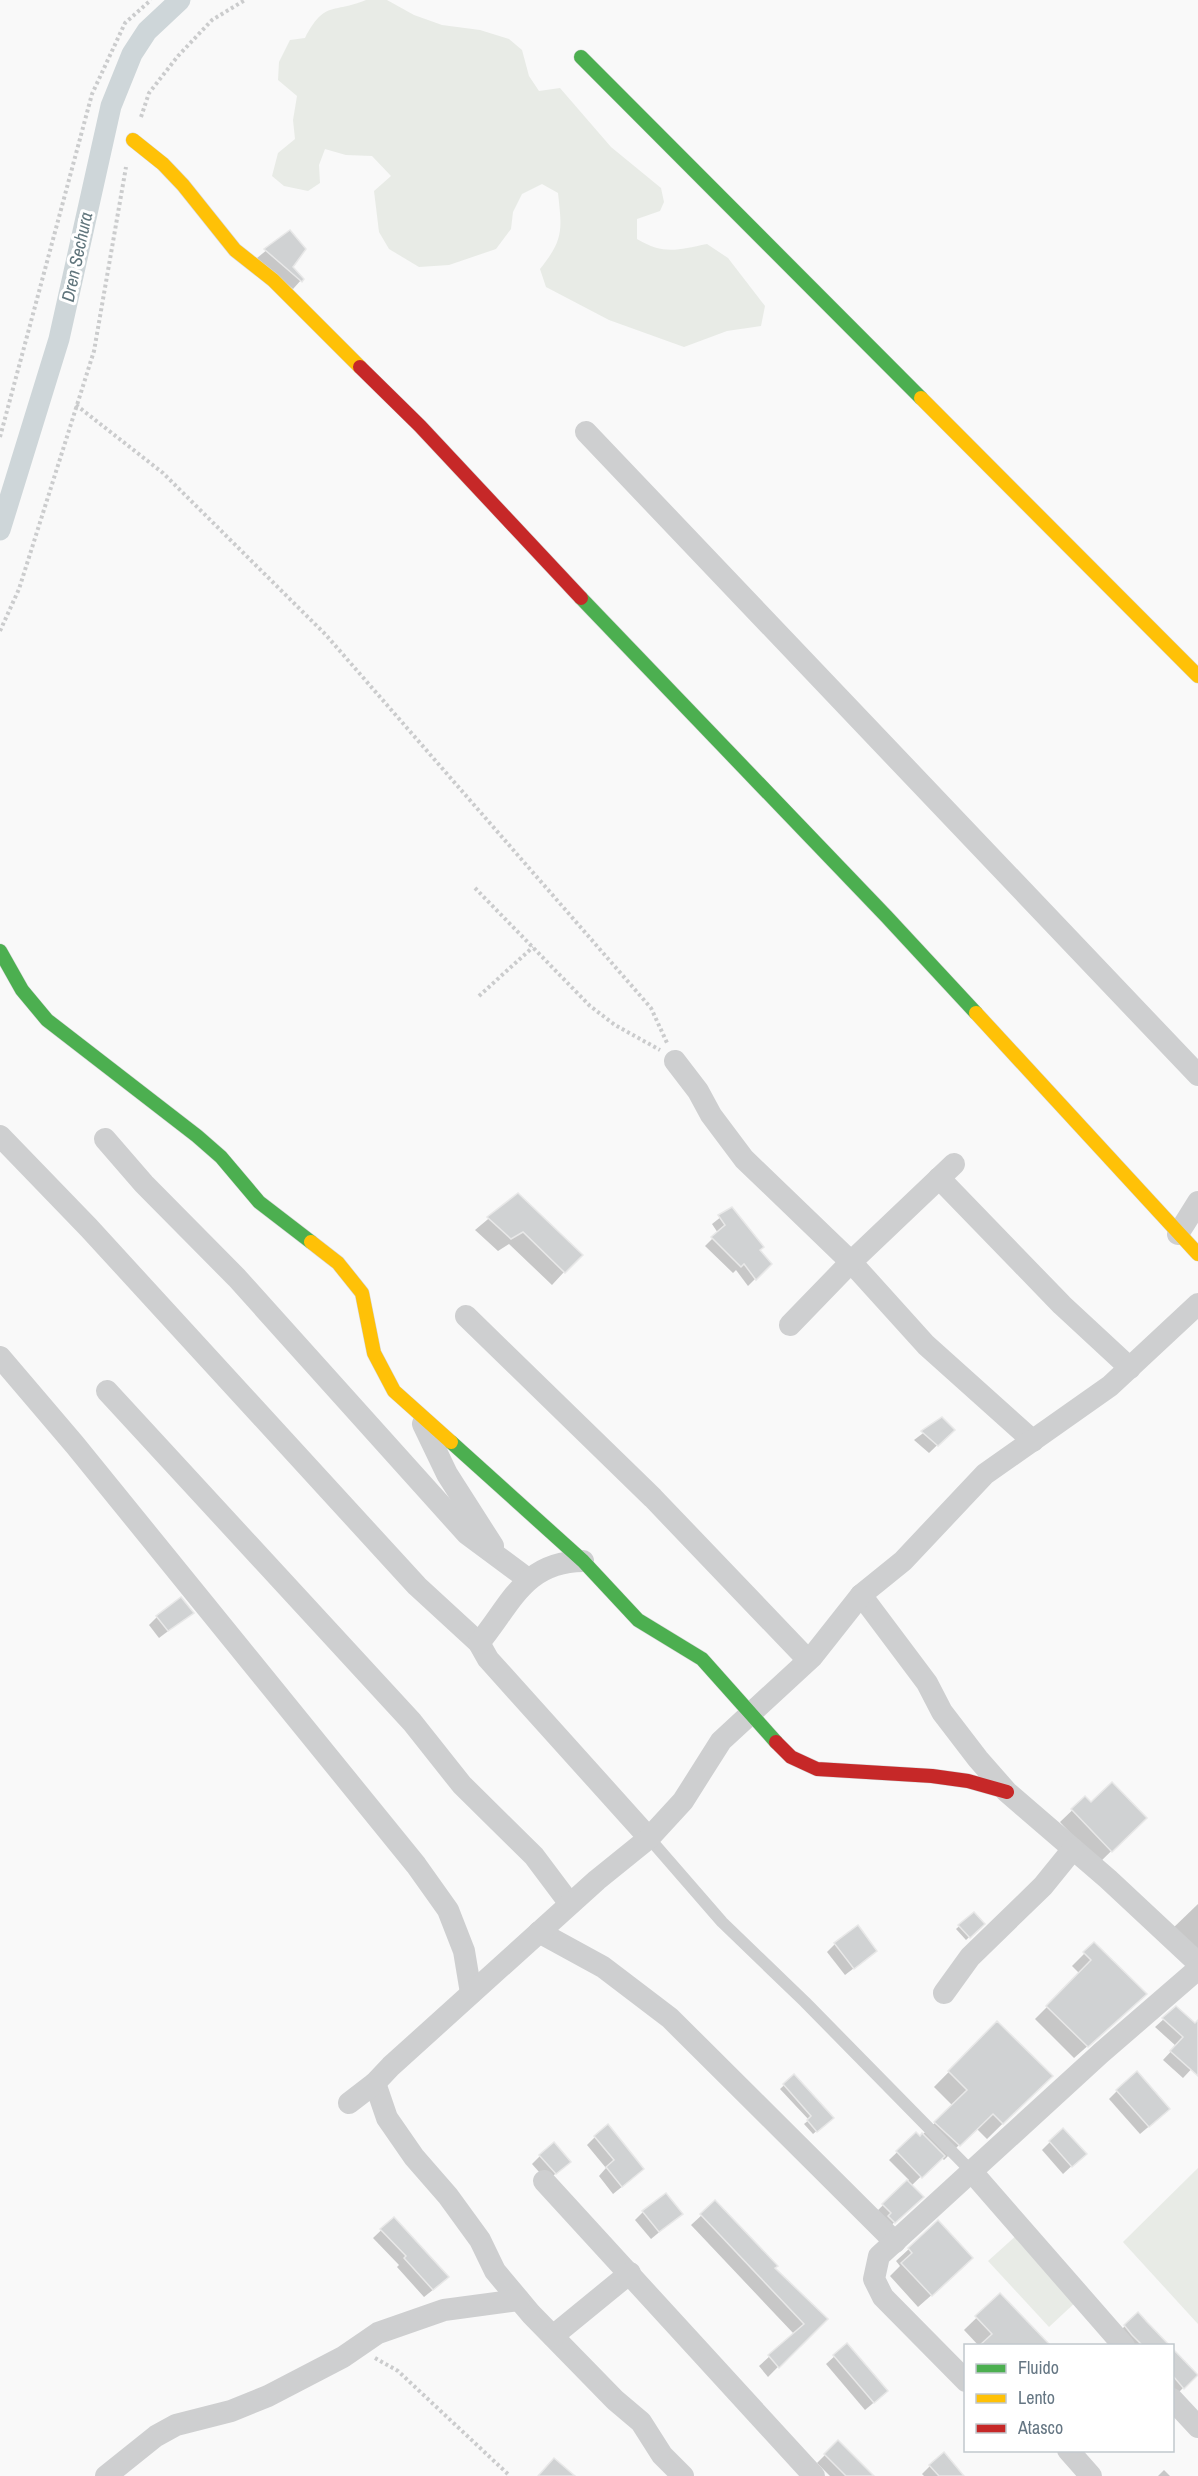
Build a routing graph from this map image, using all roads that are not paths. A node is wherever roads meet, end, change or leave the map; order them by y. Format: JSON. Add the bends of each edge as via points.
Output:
{"nodes":[{"id":1,"x":582,"y":57,"type":"dead end"},
{"id":2,"x":134,"y":140,"type":"road end"},
{"id":3,"x":586,"y":432,"type":"dead end"},
{"id":4,"x":1198,"y":676,"type":"edge"},
{"id":5,"x":0,"y":951,"type":"edge"},
{"id":6,"x":675,"y":1061,"type":"road end"},
{"id":7,"x":1198,"y":1075,"type":"edge"},
{"id":8,"x":0,"y":1136,"type":"edge"},
{"id":9,"x":105,"y":1139,"type":"dead end"},
{"id":10,"x":1198,"y":1202,"type":"edge"},
{"id":11,"x":1178,"y":1234,"type":"junction"},
{"id":12,"x":1198,"y":1254,"type":"edge"},
{"id":13,"x":851,"y":1262,"type":"junction"},
{"id":14,"x":1198,"y":1304,"type":"edge"},
{"id":15,"x":466,"y":1316,"type":"dead end"},
{"id":16,"x":790,"y":1325,"type":"dead end"},
{"id":17,"x":0,"y":1357,"type":"edge"},
{"id":18,"x":1130,"y":1368,"type":"junction"},
{"id":19,"x":107,"y":1391,"type":"dead end"},
{"id":20,"x":418,"y":1413,"type":"junction"},
{"id":21,"x":1033,"y":1441,"type":"junction"},
{"id":22,"x":502,"y":1560,"type":"junction"},
{"id":23,"x":583,"y":1561,"type":"junction"},
{"id":24,"x":528,"y":1579,"type":"junction"},
{"id":25,"x":861,"y":1595,"type":"junction"},
{"id":26,"x":479,"y":1643,"type":"junction"},
{"id":27,"x":808,"y":1660,"type":"junction"},
{"id":28,"x":749,"y":1714,"type":"junction"},
{"id":29,"x":1007,"y":1792,"type":"junction"},
{"id":30,"x":649,"y":1838,"type":"junction"},
{"id":31,"x":1072,"y":1849,"type":"junction"},
{"id":32,"x":570,"y":1904,"type":"junction"},
{"id":33,"x":538,"y":1932,"type":"junction"},
{"id":34,"x":1198,"y":1963,"type":"edge"},
{"id":35,"x":1198,"y":1969,"type":"edge"},
{"id":36,"x":471,"y":1993,"type":"junction"},
{"id":37,"x":944,"y":1993,"type":"dead end"},
{"id":38,"x":375,"y":2083,"type":"junction"},
{"id":39,"x":349,"y":2103,"type":"dead end"},
{"id":40,"x":972,"y":2172,"type":"junction"},
{"id":41,"x":544,"y":2181,"type":"dead end"},
{"id":42,"x":895,"y":2242,"type":"junction"},
{"id":43,"x":630,"y":2272,"type":"junction"},
{"id":44,"x":519,"y":2300,"type":"junction"},
{"id":45,"x":553,"y":2336,"type":"junction"},
{"id":46,"x":1122,"y":2344,"type":"edge"},
{"id":47,"x":964,"y":2379,"type":"edge"},
{"id":48,"x":1174,"y":2400,"type":"edge"},
{"id":49,"x":1198,"y":2427,"type":"edge"},
{"id":50,"x":1069,"y":2452,"type":"edge"},
{"id":51,"x":106,"y":2476,"type":"edge"},
{"id":52,"x":683,"y":2476,"type":"edge"},
{"id":53,"x":814,"y":2476,"type":"edge"},
{"id":54,"x":1091,"y":2476,"type":"edge"}],
"edges":[{"from":1,"to":4,"type":"street"},
{"from":2,"to":11,"type":"street","via":[[183,185],[220,235],[273,280],[420,426],[886,916]]},
{"from":3,"to":7,"type":"street"},
{"from":5,"to":20,"type":"street","via":[[22,990],[47,1020],[197,1136],[221,1157],[259,1202],[338,1263],[362,1293],[374,1353],[382,1370],[394,1391]]},
{"from":6,"to":13,"type":"street","via":[[744,1159]]},
{"from":8,"to":26,"type":"street","via":[[417,1586]]},
{"from":9,"to":22,"type":"street","via":[[237,1278],[467,1533]]},
{"from":10,"to":11,"type":"street"},
{"from":11,"to":12,"type":"street"},
{"from":13,"to":16,"type":"street"},
{"from":13,"to":18,"type":"street","via":[[947,1171],[1062,1305]]},
{"from":13,"to":21,"type":"street","via":[[926,1345]]},
{"from":14,"to":18,"type":"street"},
{"from":15,"to":27,"type":"street","via":[[653,1498]]},
{"from":17,"to":36,"type":"street","via":[[416,1865],[448,1910],[464,1951]]},
{"from":18,"to":21,"type":"street"},
{"from":19,"to":32,"type":"street","via":[[412,1722],[462,1785],[534,1856]]},
{"from":20,"to":22,"type":"street","via":[[447,1474]]},
{"from":20,"to":23,"type":"street"},
{"from":21,"to":25,"type":"street","via":[[985,1474],[903,1561]]},
{"from":22,"to":24,"type":"street"},
{"from":23,"to":24,"type":"street","via":[[556,1563]]},
{"from":23,"to":28,"type":"street","via":[[638,1620],[702,1659]]},
{"from":24,"to":26,"type":"street"},
{"from":25,"to":27,"type":"street"},
{"from":25,"to":29,"type":"street","via":[[927,1683],[942,1712],[970,1750]]},
{"from":26,"to":30,"type":"street","via":[[488,1659]]},
{"from":27,"to":28,"type":"street"},
{"from":28,"to":29,"type":"street","via":[[791,1757],[817,1769],[932,1776]]},
{"from":28,"to":30,"type":"street","via":[[721,1741],[682,1801]]},
{"from":29,"to":31,"type":"street"},
{"from":30,"to":32,"type":"street"},
{"from":30,"to":40,"type":"lane","via":[[722,1922]]},
{"from":31,"to":34,"type":"street"},
{"from":31,"to":37,"type":"street","via":[[1043,1886],[970,1958]]},
{"from":32,"to":33,"type":"street"},
{"from":33,"to":36,"type":"street"},
{"from":33,"to":42,"type":"street","via":[[603,1967],[670,2018]]},
{"from":35,"to":40,"type":"street"},
{"from":36,"to":38,"type":"street"},
{"from":38,"to":39,"type":"street"},
{"from":38,"to":44,"type":"street","via":[[387,2118],[448,2196],[495,2271]]},
{"from":40,"to":42,"type":"street"},
{"from":40,"to":46,"type":"street"},
{"from":41,"to":43,"type":"street"},
{"from":42,"to":47,"type":"street","via":[[879,2256],[874,2279],[883,2297]]},
{"from":43,"to":45,"type":"street"},
{"from":43,"to":53,"type":"street"},
{"from":44,"to":45,"type":"street"},
{"from":44,"to":51,"type":"street","via":[[444,2310],[378,2333],[268,2396],[176,2425]]},
{"from":45,"to":52,"type":"street","via":[[641,2422],[662,2455]]},
{"from":48,"to":49,"type":"street"},
{"from":50,"to":54,"type":"street"}]}
